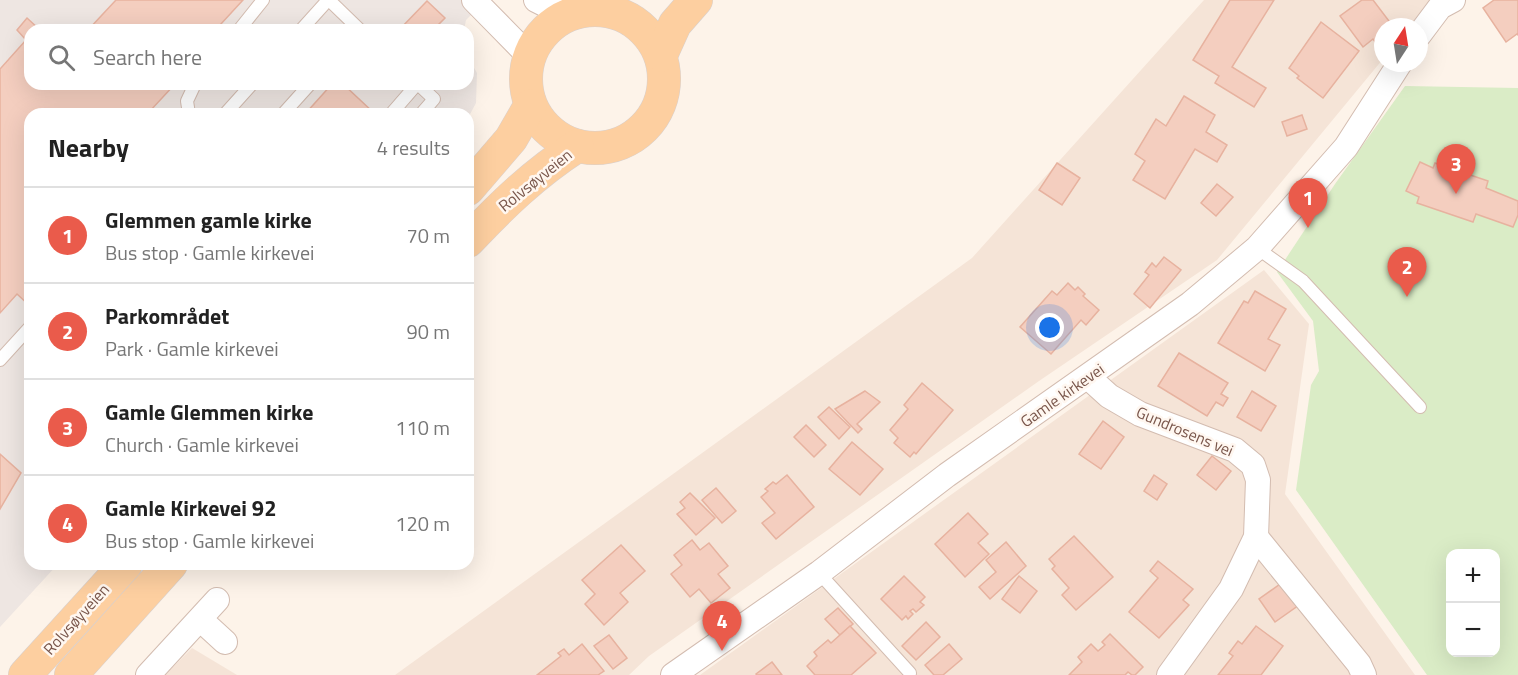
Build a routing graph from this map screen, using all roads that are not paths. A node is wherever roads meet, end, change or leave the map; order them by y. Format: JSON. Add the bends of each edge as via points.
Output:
{"nodes":[{"id":1,"x":263,"y":0,"type":"edge"},
{"id":2,"x":329,"y":0,"type":"edge"},
{"id":3,"x":474,"y":0,"type":"edge"},
{"id":4,"x":536,"y":0,"type":"edge"},
{"id":5,"x":696,"y":0,"type":"edge"},
{"id":6,"x":1440,"y":2,"type":"edge"},
{"id":7,"x":615,"y":5,"type":"edge"},
{"id":8,"x":566,"y":15,"type":"junction"},
{"id":9,"x":1428,"y":21,"type":"edge"},
{"id":10,"x":243,"y":24,"type":"edge"},
{"id":11,"x":307,"y":24,"type":"edge"},
{"id":12,"x":353,"y":24,"type":"edge"},
{"id":13,"x":528,"y":55,"type":"junction"},
{"id":14,"x":661,"y":55,"type":"junction"},
{"id":15,"x":1394,"y":72,"type":"edge"},
{"id":16,"x":192,"y":90,"type":"edge"},
{"id":17,"x":247,"y":90,"type":"edge"},
{"id":18,"x":305,"y":90,"type":"edge"},
{"id":19,"x":413,"y":90,"type":"edge"},
{"id":20,"x":424,"y":90,"type":"edge"},
{"id":21,"x":530,"y":106,"type":"junction"},
{"id":22,"x":188,"y":108,"type":"edge"},
{"id":23,"x":230,"y":108,"type":"edge"},
{"id":24,"x":289,"y":108,"type":"edge"},
{"id":25,"x":396,"y":108,"type":"edge"},
{"id":26,"x":426,"y":108,"type":"edge"},
{"id":27,"x":577,"y":147,"type":"junction"},
{"id":28,"x":474,"y":182,"type":"edge"},
{"id":29,"x":474,"y":235,"type":"edge"},
{"id":30,"x":1257,"y":248,"type":"junction"},
{"id":31,"x":24,"y":334,"type":"edge"},
{"id":32,"x":0,"y":360,"type":"edge"},
{"id":33,"x":1088,"y":376,"type":"junction"},
{"id":34,"x":1420,"y":407,"type":"dead end"},
{"id":35,"x":1256,"y":537,"type":"junction"},
{"id":36,"x":121,"y":570,"type":"edge"},
{"id":37,"x":166,"y":570,"type":"edge"},
{"id":38,"x":819,"y":573,"type":"junction"},
{"id":39,"x":217,"y":600,"type":"dead end"},
{"id":40,"x":201,"y":620,"type":"junction"},
{"id":41,"x":225,"y":642,"type":"dead end"},
{"id":42,"x":910,"y":673,"type":"dead end"},
{"id":43,"x":25,"y":675,"type":"edge"},
{"id":44,"x":71,"y":675,"type":"edge"},
{"id":45,"x":148,"y":675,"type":"edge"},
{"id":46,"x":673,"y":675,"type":"edge"},
{"id":47,"x":1169,"y":675,"type":"edge"},
{"id":48,"x":1364,"y":675,"type":"edge"}],
"edges":[{"from":1,"to":10,"type":"lane"},
{"from":2,"to":11,"type":"lane"},
{"from":2,"to":12,"type":"lane"},
{"from":3,"to":13,"type":"street"},
{"from":4,"to":8,"type":"street"},
{"from":5,"to":14,"type":"main road","via":[[675,24]]},
{"from":6,"to":9,"type":"street"},
{"from":7,"to":8,"type":"main road"},
{"from":7,"to":14,"type":"main road","via":[[649,34]]},
{"from":8,"to":13,"type":"main road","via":[[543,31]]},
{"from":13,"to":21,"type":"main road","via":[[524,81]]},
{"from":14,"to":27,"type":"main road","via":[[665,80],[660,104],[647,126],[627,141],[602,148]]},
{"from":15,"to":30,"type":"street","name":"Gamle kirkevei","via":[[1346,147]]},
{"from":16,"to":22,"type":"lane"},
{"from":17,"to":23,"type":"lane"},
{"from":18,"to":24,"type":"lane"},
{"from":19,"to":25,"type":"lane"},
{"from":20,"to":26,"type":"lane","via":[[434,99]]},
{"from":21,"to":27,"type":"main road","via":[[549,132]]},
{"from":21,"to":28,"type":"main road","via":[[511,139]]},
{"from":27,"to":29,"type":"main road","name":"Rolvsøyveien","via":[[506,201]]},
{"from":30,"to":33,"type":"street","name":"Gamle kirkevei","via":[[1190,304]]},
{"from":30,"to":34,"type":"lane","via":[[1303,281]]},
{"from":31,"to":32,"type":"lane"},
{"from":33,"to":35,"type":"street","name":"Gundrosens vei","via":[[1108,396],[1140,414],[1235,450],[1252,465],[1258,480]]},
{"from":33,"to":38,"type":"street","name":"Gamle kirkevei","via":[[947,475]]},
{"from":35,"to":47,"type":"street","name":"Gundrosens vei","via":[[1231,590]]},
{"from":35,"to":48,"type":"street"},
{"from":36,"to":43,"type":"main road","name":"Rolvsøyveien"},
{"from":37,"to":44,"type":"main road","name":"Rolvsøyveien"},
{"from":38,"to":42,"type":"lane"},
{"from":38,"to":46,"type":"street","name":"Gamle kirkevei"},
{"from":39,"to":40,"type":"street"},
{"from":40,"to":41,"type":"street"},
{"from":40,"to":45,"type":"street"}]}
